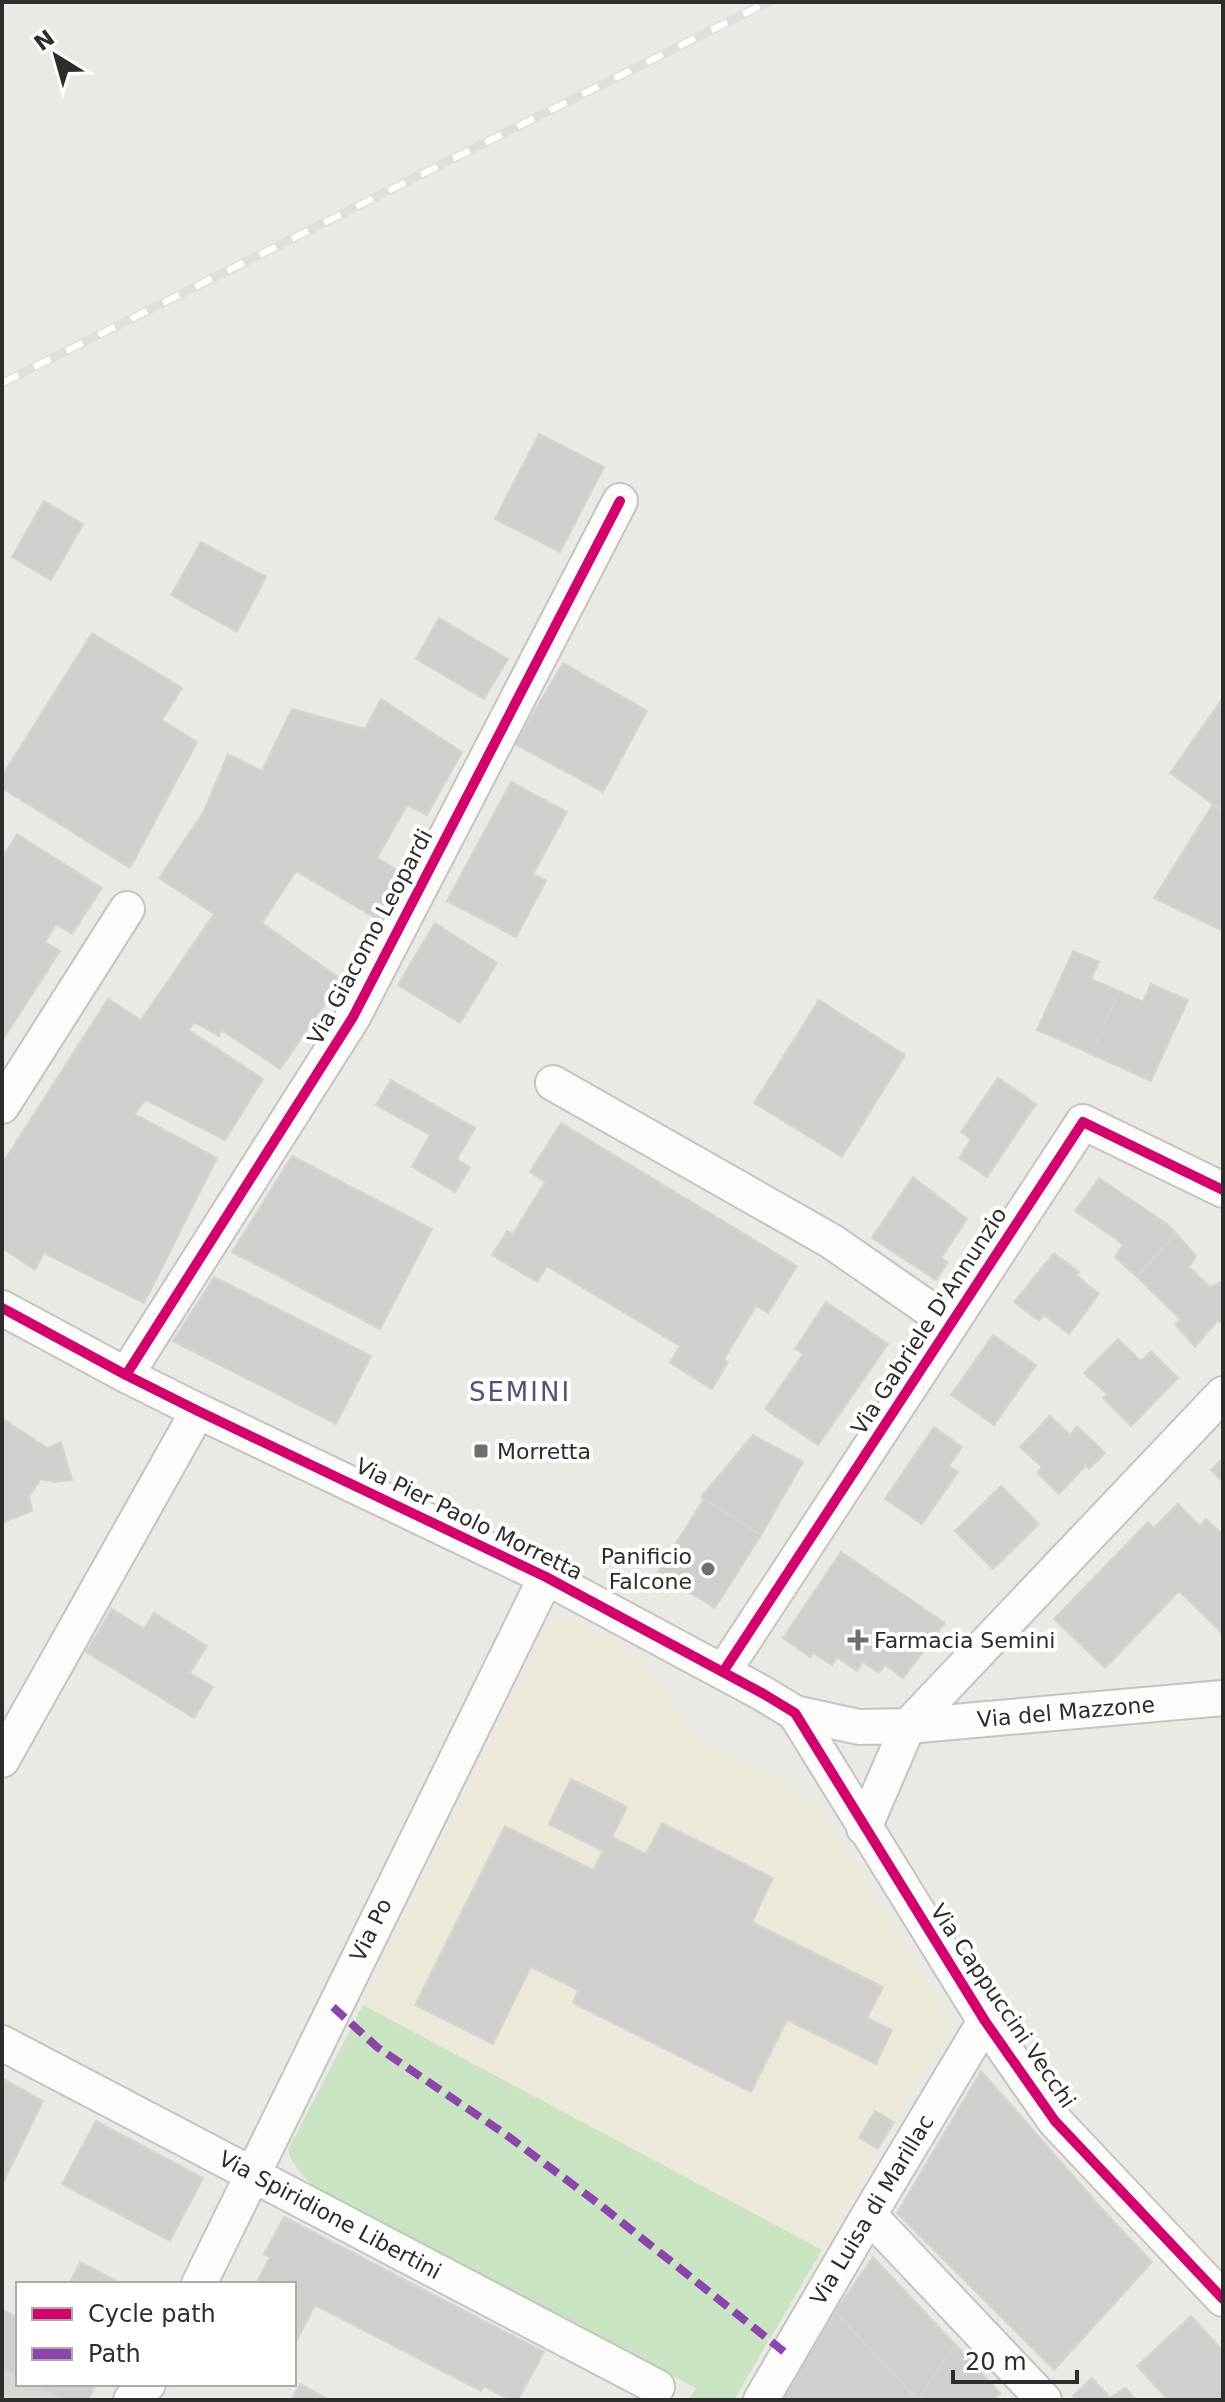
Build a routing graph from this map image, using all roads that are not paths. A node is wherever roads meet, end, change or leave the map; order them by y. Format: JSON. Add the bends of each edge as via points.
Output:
{"nodes":[{"id":1,"x":620,"y":501,"type":"dead end"},
{"id":2,"x":127,"y":909,"type":"dead end"},
{"id":3,"x":553,"y":1083,"type":"dead end"},
{"id":4,"x":2,"y":1106,"type":"edge"},
{"id":5,"x":1223,"y":1190,"type":"edge"},
{"id":6,"x":2,"y":1308,"type":"edge"},
{"id":7,"x":951,"y":1324,"type":"junction"},
{"id":8,"x":126,"y":1375,"type":"junction"},
{"id":9,"x":1223,"y":1394,"type":"edge"},
{"id":10,"x":198,"y":1411,"type":"junction"},
{"id":11,"x":546,"y":1577,"type":"junction"},
{"id":12,"x":723,"y":1672,"type":"junction"},
{"id":13,"x":1223,"y":1698,"type":"edge"},
{"id":14,"x":795,"y":1713,"type":"junction"},
{"id":15,"x":908,"y":1726,"type":"junction"},
{"id":16,"x":2,"y":1760,"type":"edge"},
{"id":17,"x":864,"y":1828,"type":"junction"},
{"id":18,"x":985,"y":2021,"type":"junction"},
{"id":19,"x":2,"y":2043,"type":"edge"},
{"id":20,"x":253,"y":2175,"type":"junction"},
{"id":21,"x":869,"y":2215,"type":"junction"},
{"id":22,"x":200,"y":2282,"type":"edge"},
{"id":23,"x":1223,"y":2299,"type":"edge"},
{"id":24,"x":148,"y":2386,"type":"edge"},
{"id":25,"x":152,"y":2386,"type":"edge"},
{"id":26,"x":657,"y":2387,"type":"dead end"},
{"id":27,"x":131,"y":2400,"type":"edge"},
{"id":28,"x":169,"y":2400,"type":"edge"},
{"id":29,"x":761,"y":2400,"type":"edge"},
{"id":30,"x":1044,"y":2400,"type":"edge"}],
"edges":[{"from":1,"to":8,"type":"street","name":"Via Giacomo Leopardi","via":[[353,1017]]},
{"from":2,"to":4,"type":"street"},
{"from":3,"to":7,"type":"street","via":[[831,1241]]},
{"from":5,"to":7,"type":"street","name":"Via Gabriele D'Annunzio","via":[[1083,1122]]},
{"from":6,"to":8,"type":"street","name":"Via Pier Paolo Morretta"},
{"from":7,"to":12,"type":"street","name":"Via Gabriele D'Annunzio"},
{"from":8,"to":10,"type":"street","name":"Via Pier Paolo Morretta"},
{"from":9,"to":15,"type":"street"},
{"from":10,"to":11,"type":"street","name":"Via Pier Paolo Morretta"},
{"from":10,"to":16,"type":"street"},
{"from":11,"to":12,"type":"street","name":"Via Pier Paolo Morretta"},
{"from":11,"to":20,"type":"street","name":"Via Po"},
{"from":12,"to":14,"type":"street","name":"Via Pier Paolo Morretta"},
{"from":13,"to":15,"type":"street","name":"Via del Mazzone"},
{"from":14,"to":15,"type":"street","name":"Via del Mazzone","via":[[859,1727]]},
{"from":14,"to":17,"type":"street","name":"Via Pier Paolo Morretta"},
{"from":15,"to":17,"type":"street"},
{"from":17,"to":18,"type":"street","name":"Via Cappuccini Vecchi"},
{"from":18,"to":21,"type":"street","name":"Via Luisa di Marillac"},
{"from":18,"to":23,"type":"street","name":"Via Cappuccini Vecchi","via":[[1055,2121]]},
{"from":19,"to":20,"type":"street","name":"Via Spiridione Libertini"},
{"from":20,"to":22,"type":"street","name":"Via Po"},
{"from":20,"to":26,"type":"street","name":"Via Spiridione Libertini"},
{"from":21,"to":29,"type":"street","name":"Via Luisa di Marillac"},
{"from":21,"to":30,"type":"street"},
{"from":24,"to":27,"type":"street"},
{"from":25,"to":28,"type":"street"}]}
